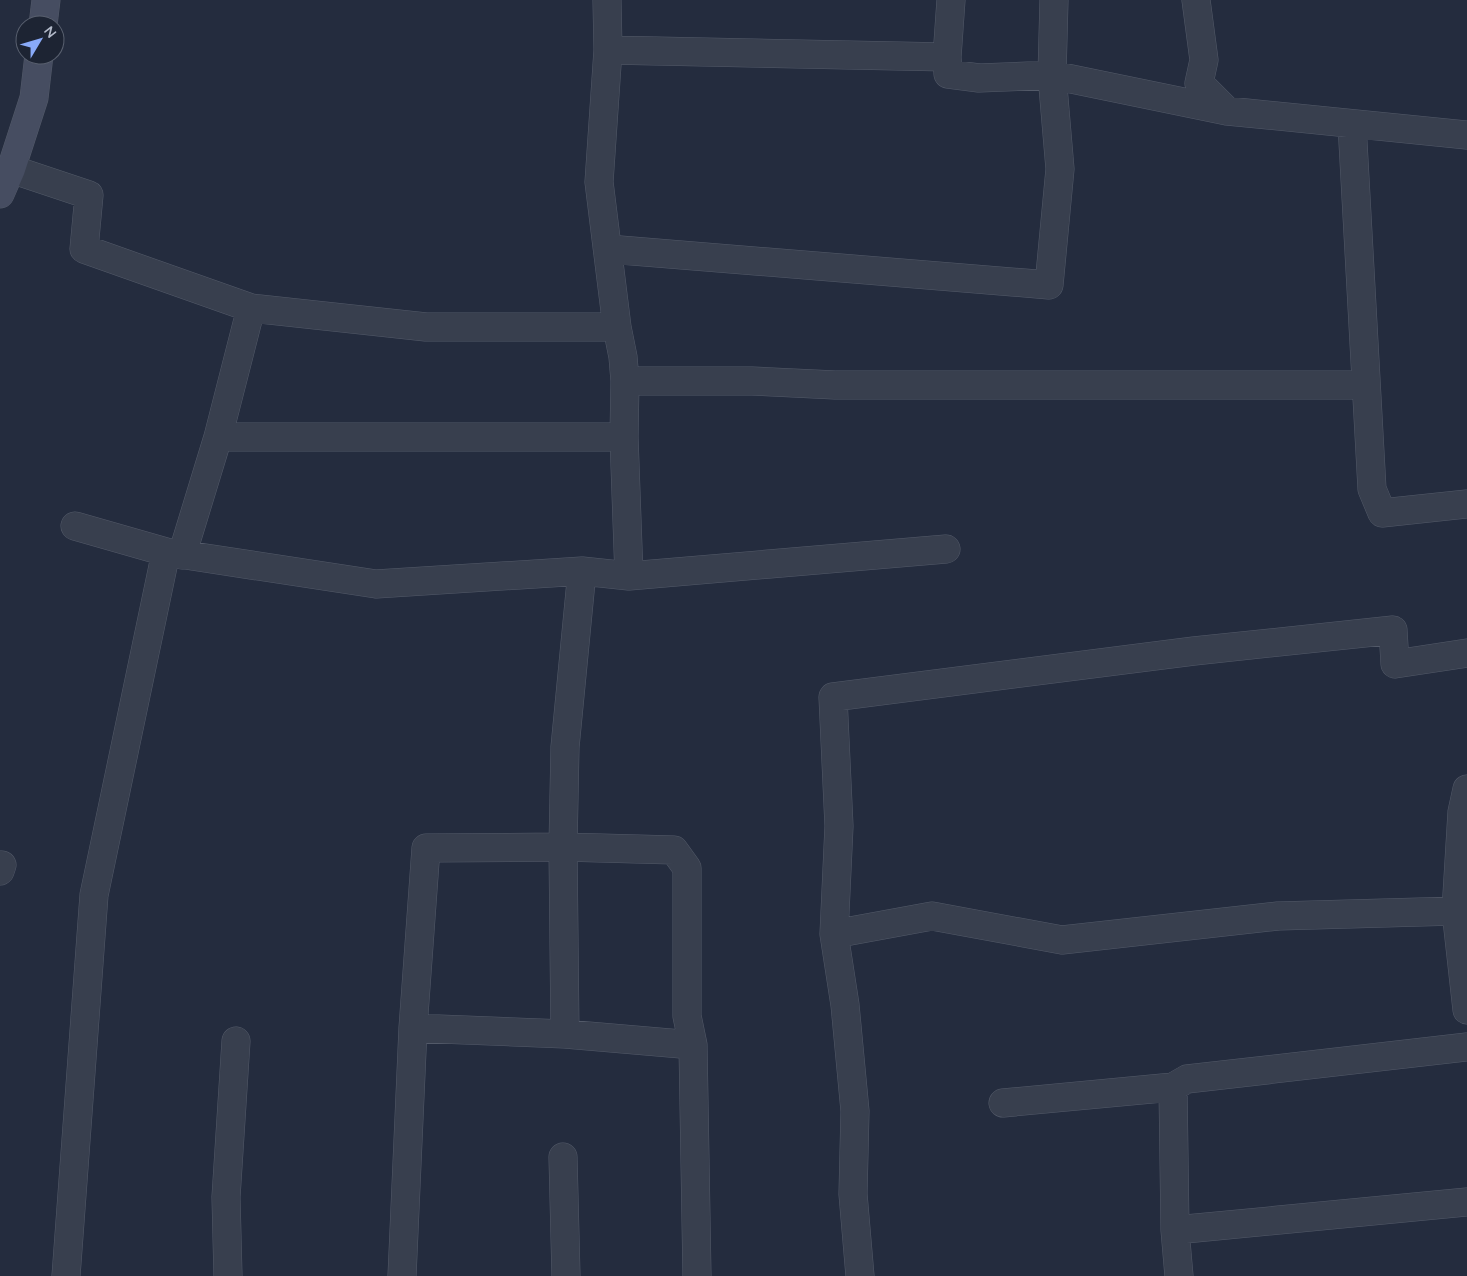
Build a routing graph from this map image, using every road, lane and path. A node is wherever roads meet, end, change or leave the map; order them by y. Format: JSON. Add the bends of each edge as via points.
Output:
{"nodes":[{"id":1,"x":46,"y":0,"type":"edge"},
{"id":2,"x":607,"y":0,"type":"edge"},
{"id":3,"x":951,"y":0,"type":"edge"},
{"id":4,"x":1054,"y":0,"type":"edge"},
{"id":5,"x":1196,"y":0,"type":"edge"},
{"id":6,"x":44,"y":15,"type":"edge"},
{"id":7,"x":608,"y":50,"type":"junction"},
{"id":8,"x":947,"y":57,"type":"junction"},
{"id":9,"x":38,"y":65,"type":"edge"},
{"id":10,"x":1052,"y":75,"type":"junction"},
{"id":11,"x":1227,"y":111,"type":"junction"},
{"id":12,"x":1352,"y":124,"type":"junction"},
{"id":13,"x":1467,"y":135,"type":"edge"},
{"id":14,"x":9,"y":159,"type":"edge"},
{"id":15,"x":0,"y":194,"type":"edge"},
{"id":16,"x":608,"y":248,"type":"junction"},
{"id":17,"x":251,"y":308,"type":"junction"},
{"id":18,"x":617,"y":328,"type":"junction"},
{"id":19,"x":625,"y":381,"type":"junction"},
{"id":20,"x":1366,"y":385,"type":"junction"},
{"id":21,"x":218,"y":437,"type":"junction"},
{"id":22,"x":624,"y":437,"type":"junction"},
{"id":23,"x":1467,"y":504,"type":"edge"},
{"id":24,"x":75,"y":526,"type":"dead end"},
{"id":25,"x":946,"y":549,"type":"dead end"},
{"id":26,"x":174,"y":553,"type":"junction"},
{"id":27,"x":582,"y":571,"type":"junction"},
{"id":28,"x":629,"y":576,"type":"junction"},
{"id":29,"x":1467,"y":653,"type":"edge"},
{"id":30,"x":1467,"y":789,"type":"edge"},
{"id":31,"x":563,"y":847,"type":"junction"},
{"id":32,"x":1461,"y":903,"type":"edge"},
{"id":33,"x":834,"y":934,"type":"junction"},
{"id":34,"x":1467,"y":1010,"type":"edge"},
{"id":35,"x":413,"y":1028,"type":"junction"},
{"id":36,"x":565,"y":1034,"type":"junction"},
{"id":37,"x":236,"y":1041,"type":"dead end"},
{"id":38,"x":693,"y":1045,"type":"junction"},
{"id":39,"x":1467,"y":1047,"type":"edge"},
{"id":40,"x":1173,"y":1088,"type":"junction"},
{"id":41,"x":1004,"y":1103,"type":"dead end"},
{"id":42,"x":564,"y":1157,"type":"dead end"},
{"id":43,"x":1467,"y":1202,"type":"edge"},
{"id":44,"x":1175,"y":1230,"type":"junction"},
{"id":45,"x":66,"y":1276,"type":"edge"},
{"id":46,"x":228,"y":1276,"type":"edge"},
{"id":47,"x":402,"y":1276,"type":"edge"},
{"id":48,"x":566,"y":1276,"type":"edge"},
{"id":49,"x":698,"y":1276,"type":"edge"},
{"id":50,"x":860,"y":1276,"type":"edge"},
{"id":51,"x":1179,"y":1276,"type":"edge"}],
"edges":[{"from":1,"to":6,"type":"street"},
{"from":2,"to":7,"type":"street"},
{"from":3,"to":8,"type":"street"},
{"from":4,"to":10,"type":"street"},
{"from":5,"to":11,"type":"street","via":[[1204,60],[1199,83]]},
{"from":7,"to":8,"type":"street"},
{"from":7,"to":16,"type":"street","via":[[599,182]]},
{"from":8,"to":10,"type":"street","via":[[948,74],[978,78]]},
{"from":9,"to":14,"type":"street","via":[[34,98]]},
{"from":10,"to":11,"type":"street"},
{"from":10,"to":16,"type":"street","via":[[1060,170],[1050,285]]},
{"from":11,"to":12,"type":"street"},
{"from":12,"to":13,"type":"street"},
{"from":12,"to":20,"type":"street"},
{"from":14,"to":15,"type":"street"},
{"from":14,"to":17,"type":"street","via":[[89,195],[84,249]]},
{"from":16,"to":18,"type":"street"},
{"from":17,"to":18,"type":"street","via":[[426,327]]},
{"from":17,"to":21,"type":"street"},
{"from":18,"to":19,"type":"street"},
{"from":19,"to":20,"type":"street","via":[[835,385]]},
{"from":19,"to":22,"type":"street"},
{"from":20,"to":23,"type":"street","via":[[1372,489],[1382,513]]},
{"from":21,"to":22,"type":"street"},
{"from":21,"to":26,"type":"street"},
{"from":22,"to":28,"type":"street"},
{"from":24,"to":26,"type":"street"},
{"from":25,"to":28,"type":"street"},
{"from":26,"to":27,"type":"street","via":[[376,584]]},
{"from":26,"to":45,"type":"street","via":[[94,895]]},
{"from":27,"to":28,"type":"street"},
{"from":27,"to":31,"type":"street","via":[[565,747]]},
{"from":29,"to":33,"type":"street","via":[[1394,664],[1393,630],[1194,651],[833,697],[839,826]]},
{"from":30,"to":32,"type":"street","via":[[1462,812]]},
{"from":31,"to":35,"type":"street","via":[[426,848]]},
{"from":31,"to":36,"type":"street"},
{"from":31,"to":38,"type":"street","via":[[674,850],[687,868],[687,1016]]},
{"from":32,"to":33,"type":"street","via":[[1278,916],[1062,940],[932,916]]},
{"from":32,"to":34,"type":"street"},
{"from":33,"to":50,"type":"street","via":[[845,1004],[855,1111],[852,1194]]},
{"from":35,"to":36,"type":"street"},
{"from":35,"to":47,"type":"street"},
{"from":36,"to":38,"type":"street"},
{"from":37,"to":46,"type":"street","via":[[226,1197]]},
{"from":38,"to":49,"type":"street"},
{"from":39,"to":40,"type":"street","via":[[1187,1079]]},
{"from":40,"to":41,"type":"street"},
{"from":40,"to":44,"type":"street"},
{"from":42,"to":48,"type":"street"},
{"from":43,"to":44,"type":"street"},
{"from":44,"to":51,"type":"street"}]}
